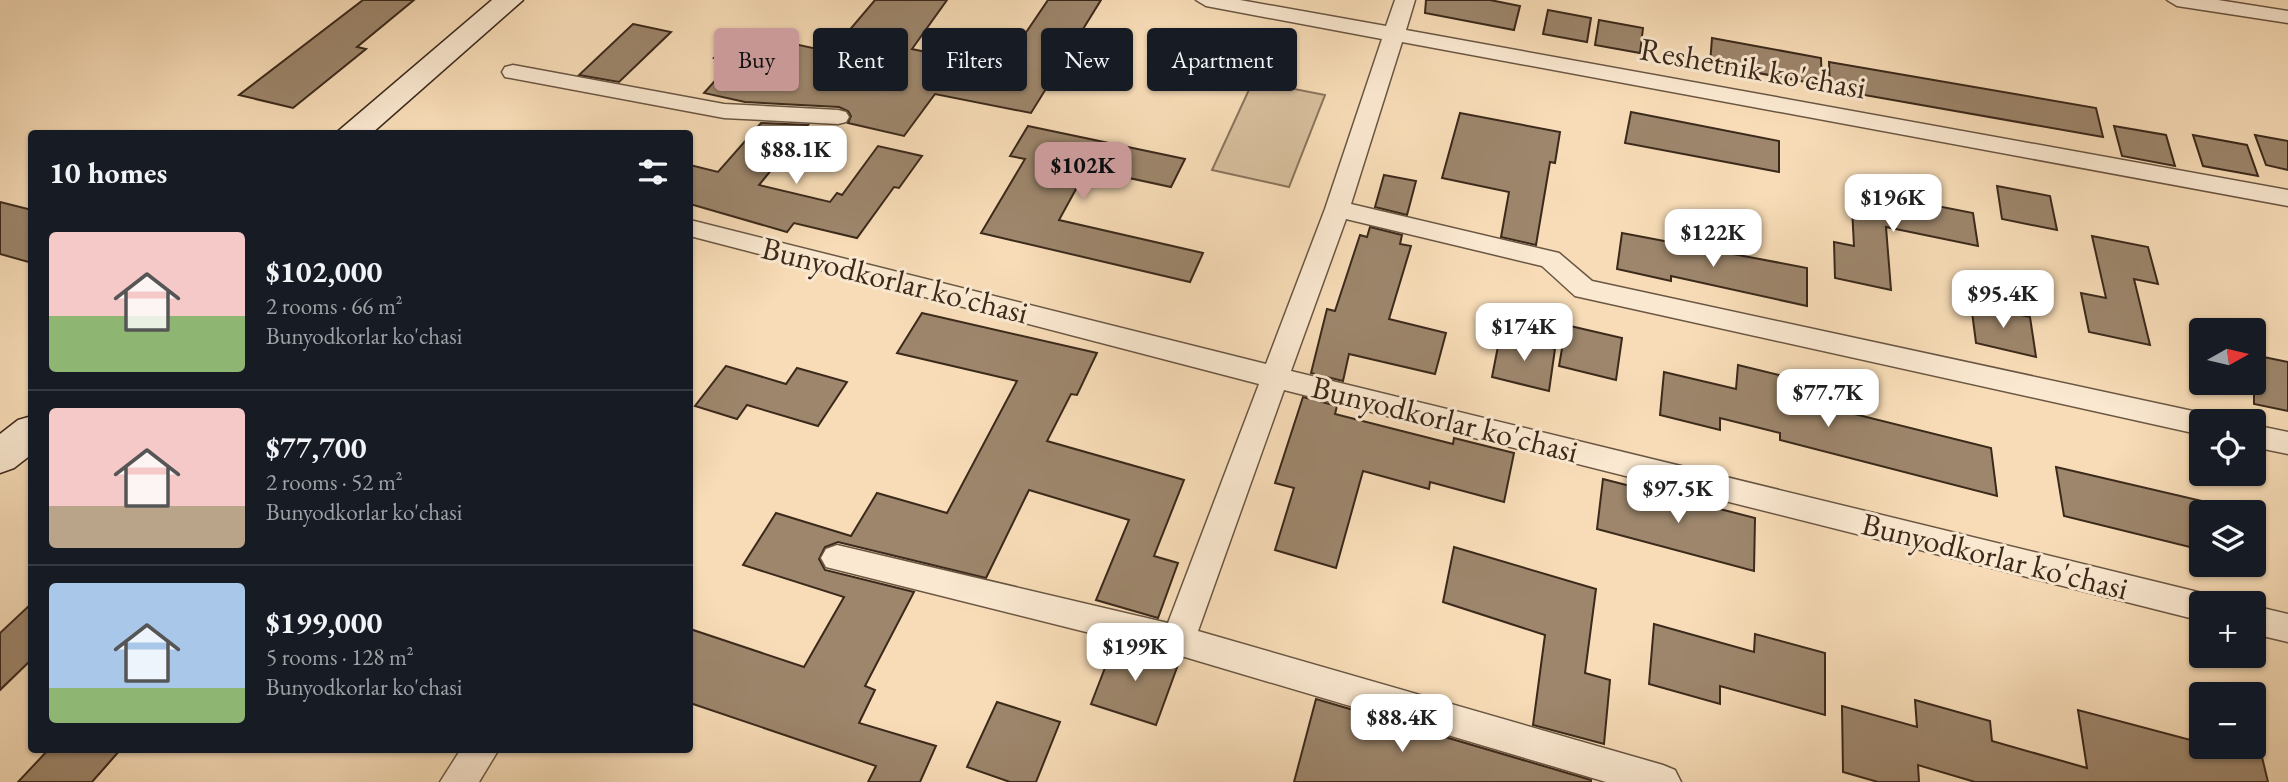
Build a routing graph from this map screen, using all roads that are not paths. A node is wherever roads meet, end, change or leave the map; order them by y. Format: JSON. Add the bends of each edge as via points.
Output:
{"nodes":[{"id":1,"x":509,"y":0,"type":"edge"},
{"id":2,"x":531,"y":0,"type":"edge"},
{"id":3,"x":1206,"y":0,"type":"edge"},
{"id":4,"x":1405,"y":0,"type":"edge"},
{"id":5,"x":2177,"y":0,"type":"edge"},
{"id":6,"x":2288,"y":17,"type":"edge"},
{"id":7,"x":1392,"y":34,"type":"junction"},
{"id":8,"x":513,"y":72,"type":"dead end"},
{"id":9,"x":838,"y":117,"type":"dead end"},
{"id":10,"x":356,"y":130,"type":"edge"},
{"id":11,"x":383,"y":130,"type":"edge"},
{"id":12,"x":2288,"y":198,"type":"edge"},
{"id":13,"x":1337,"y":209,"type":"junction"},
{"id":14,"x":693,"y":229,"type":"edge"},
{"id":15,"x":1274,"y":377,"type":"junction"},
{"id":16,"x":28,"y":406,"type":"edge"},
{"id":17,"x":2189,"y":422,"type":"edge"},
{"id":18,"x":0,"y":430,"type":"edge"},
{"id":19,"x":28,"y":434,"type":"edge"},
{"id":20,"x":2266,"y":438,"type":"edge"},
{"id":21,"x":2288,"y":443,"type":"edge"},
{"id":22,"x":0,"y":457,"type":"edge"},
{"id":23,"x":837,"y":558,"type":"dead end"},
{"id":24,"x":2189,"y":604,"type":"edge"},
{"id":25,"x":2266,"y":623,"type":"edge"},
{"id":26,"x":2288,"y":628,"type":"edge"},
{"id":27,"x":1178,"y":640,"type":"junction"},
{"id":28,"x":479,"y":753,"type":"edge"},
{"id":29,"x":458,"y":782,"type":"edge"},
{"id":30,"x":1663,"y":782,"type":"edge"}],
"edges":[{"from":1,"to":10,"type":"main road"},
{"from":2,"to":11,"type":"main road"},
{"from":3,"to":7,"type":"street","name":"Reshetnik ko'chasi"},
{"from":4,"to":7,"type":"street"},
{"from":5,"to":6,"type":"street"},
{"from":7,"to":12,"type":"street","name":"Reshetnik ko'chasi"},
{"from":7,"to":13,"type":"street"},
{"from":8,"to":9,"type":"street","via":[[724,111]]},
{"from":13,"to":15,"type":"street"},
{"from":13,"to":17,"type":"street","via":[[1550,259],[1584,289]]},
{"from":14,"to":15,"type":"street","name":"Bunyodkorlar ko'chasi"},
{"from":15,"to":24,"type":"street","name":"Bunyodkorlar ko'chasi"},
{"from":15,"to":27,"type":"street"},
{"from":16,"to":18,"type":"main road"},
{"from":19,"to":22,"type":"main road"},
{"from":20,"to":21,"type":"street"},
{"from":23,"to":27,"type":"street"},
{"from":25,"to":26,"type":"street"},
{"from":27,"to":30,"type":"street"},
{"from":28,"to":29,"type":"street"}]}
